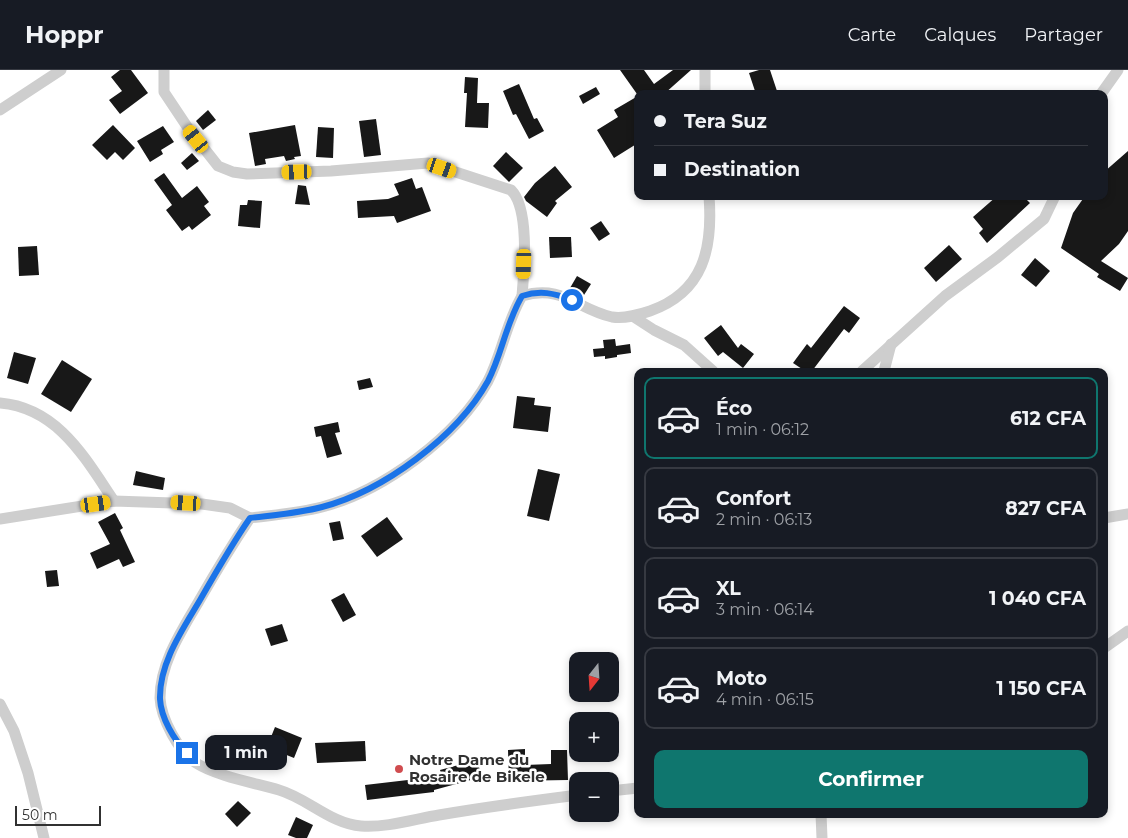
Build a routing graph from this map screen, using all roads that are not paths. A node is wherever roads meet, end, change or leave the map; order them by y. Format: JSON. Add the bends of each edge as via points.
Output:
{"nodes":[{"id":1,"x":61,"y":70,"type":"edge"},
{"id":2,"x":164,"y":70,"type":"edge"},
{"id":3,"x":705,"y":70,"type":"edge"},
{"id":4,"x":1118,"y":70,"type":"edge"},
{"id":5,"x":705,"y":90,"type":"edge"},
{"id":6,"x":1104,"y":90,"type":"edge"},
{"id":7,"x":0,"y":110,"type":"edge"},
{"id":8,"x":709,"y":200,"type":"edge"},
{"id":9,"x":1053,"y":200,"type":"edge"},
{"id":10,"x":522,"y":296,"type":"junction"},
{"id":11,"x":634,"y":316,"type":"junction"},
{"id":12,"x":891,"y":344,"type":"junction"},
{"id":13,"x":710,"y":368,"type":"edge"},
{"id":14,"x":865,"y":368,"type":"edge"},
{"id":15,"x":885,"y":368,"type":"edge"},
{"id":16,"x":0,"y":403,"type":"edge"},
{"id":17,"x":114,"y":501,"type":"junction"},
{"id":18,"x":1128,"y":514,"type":"edge"},
{"id":19,"x":1108,"y":517,"type":"edge"},
{"id":20,"x":250,"y":518,"type":"junction"},
{"id":21,"x":0,"y":520,"type":"edge"},
{"id":22,"x":1128,"y":632,"type":"edge"},
{"id":23,"x":1108,"y":645,"type":"edge"},
{"id":24,"x":0,"y":704,"type":"edge"},
{"id":25,"x":634,"y":788,"type":"edge"},
{"id":26,"x":619,"y":790,"type":"edge"},
{"id":27,"x":569,"y":797,"type":"edge"},
{"id":28,"x":821,"y":818,"type":"edge"},
{"id":29,"x":44,"y":838,"type":"edge"},
{"id":30,"x":822,"y":838,"type":"edge"}],
"edges":[{"from":1,"to":7,"type":"street"},
{"from":2,"to":10,"type":"street","via":[[164,92],[188,128],[218,166],[233,172],[331,171],[428,163],[511,190],[517,196],[522,223]]},
{"from":3,"to":5,"type":"street"},
{"from":4,"to":6,"type":"street"},
{"from":8,"to":11,"type":"street","via":[[710,237],[704,262],[692,284],[658,308]]},
{"from":9,"to":12,"type":"street","via":[[1044,219],[945,296]]},
{"from":10,"to":11,"type":"street","via":[[541,292],[555,294],[614,317]]},
{"from":10,"to":20,"type":"street","via":[[514,308],[488,381],[448,434],[430,449],[377,483],[338,502],[305,511]]},
{"from":11,"to":13,"type":"street","via":[[684,345]]},
{"from":12,"to":14,"type":"street"},
{"from":12,"to":15,"type":"street"},
{"from":16,"to":17,"type":"street","via":[[39,415],[58,427],[80,451]]},
{"from":17,"to":20,"type":"street","via":[[202,504],[230,508]]},
{"from":17,"to":21,"type":"street"},
{"from":18,"to":19,"type":"street"},
{"from":20,"to":27,"type":"street","via":[[188,619],[172,650],[163,678],[160,700],[166,722],[178,744],[196,762],[283,791],[346,823],[362,826]]},
{"from":22,"to":23,"type":"street"},
{"from":24,"to":29,"type":"street","via":[[14,731],[28,773]]},
{"from":25,"to":26,"type":"street"},
{"from":28,"to":30,"type":"street"}]}
